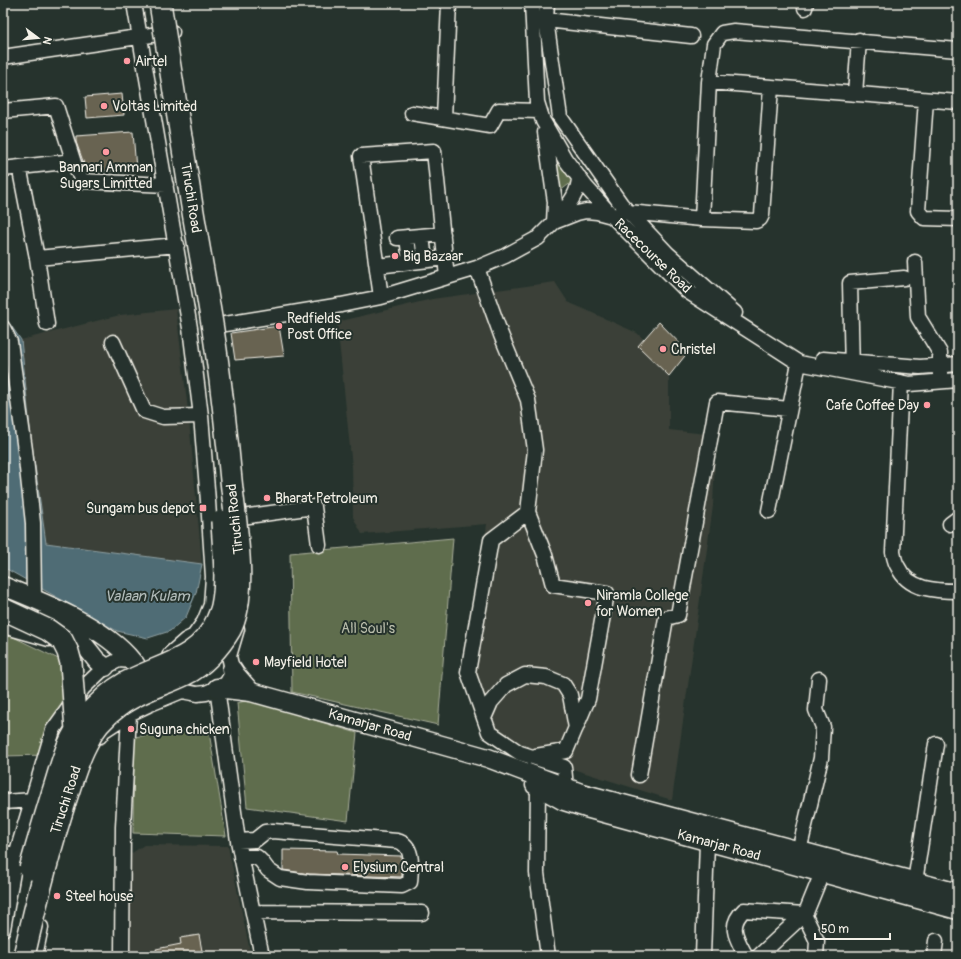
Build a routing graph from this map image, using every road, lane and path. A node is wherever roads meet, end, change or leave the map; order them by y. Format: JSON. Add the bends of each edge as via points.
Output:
{"nodes":[{"id":1,"x":134,"y":3,"type":"edge"},
{"id":2,"x":147,"y":3,"type":"edge"},
{"id":3,"x":160,"y":3,"type":"edge"},
{"id":4,"x":168,"y":3,"type":"edge"},
{"id":5,"x":449,"y":3,"type":"edge"},
{"id":6,"x":532,"y":3,"type":"edge"},
{"id":7,"x":547,"y":3,"type":"edge"},
{"id":8,"x":540,"y":20,"type":"junction"},
{"id":9,"x":173,"y":32,"type":"junction"},
{"id":10,"x":692,"y":36,"type":"dead end"},
{"id":11,"x":140,"y":37,"type":"junction"},
{"id":12,"x":858,"y":40,"type":"junction"},
{"id":13,"x":958,"y":50,"type":"edge"},
{"id":14,"x":3,"y":57,"type":"edge"},
{"id":15,"x":710,"y":82,"type":"junction"},
{"id":16,"x":771,"y":87,"type":"junction"},
{"id":17,"x":856,"y":94,"type":"junction"},
{"id":18,"x":926,"y":100,"type":"junction"},
{"id":19,"x":958,"y":102,"type":"edge"},
{"id":20,"x":3,"y":111,"type":"edge"},
{"id":21,"x":412,"y":113,"type":"dead end"},
{"id":22,"x":541,"y":116,"type":"junction"},
{"id":23,"x":444,"y":118,"type":"junction"},
{"id":24,"x":73,"y":161,"type":"junction"},
{"id":25,"x":3,"y":169,"type":"edge"},
{"id":26,"x":21,"y":176,"type":"dead end"},
{"id":27,"x":579,"y":177,"type":"junction"},
{"id":28,"x":166,"y":185,"type":"junction"},
{"id":29,"x":628,"y":212,"type":"junction"},
{"id":30,"x":612,"y":216,"type":"junction"},
{"id":31,"x":702,"y":219,"type":"junction"},
{"id":32,"x":958,"y":219,"type":"edge"},
{"id":33,"x":554,"y":222,"type":"junction"},
{"id":34,"x":443,"y":234,"type":"junction"},
{"id":35,"x":422,"y":236,"type":"junction"},
{"id":36,"x":177,"y":246,"type":"junction"},
{"id":37,"x":36,"y":258,"type":"junction"},
{"id":38,"x":446,"y":258,"type":"junction"},
{"id":39,"x":426,"y":260,"type":"junction"},
{"id":40,"x":410,"y":262,"type":"junction"},
{"id":41,"x":915,"y":262,"type":"dead end"},
{"id":42,"x":377,"y":266,"type":"junction"},
{"id":43,"x":477,"y":268,"type":"junction"},
{"id":44,"x":447,"y":277,"type":"junction"},
{"id":45,"x":904,"y":278,"type":"dead end"},
{"id":46,"x":381,"y":297,"type":"junction"},
{"id":47,"x":47,"y":324,"type":"dead end"},
{"id":48,"x":219,"y":325,"type":"junction"},
{"id":49,"x":3,"y":328,"type":"edge"},
{"id":50,"x":113,"y":342,"type":"dead end"},
{"id":51,"x":799,"y":363,"type":"junction"},
{"id":52,"x":958,"y":364,"type":"edge"},
{"id":53,"x":940,"y":365,"type":"junction"},
{"id":54,"x":852,"y":368,"type":"junction"},
{"id":55,"x":958,"y":380,"type":"edge"},
{"id":56,"x":941,"y":381,"type":"junction"},
{"id":57,"x":901,"y":382,"type":"junction"},
{"id":58,"x":790,"y":409,"type":"junction"},
{"id":59,"x":201,"y":416,"type":"junction"},
{"id":60,"x":528,"y":512,"type":"junction"},
{"id":61,"x":769,"y":512,"type":"dead end"},
{"id":62,"x":242,"y":517,"type":"junction"},
{"id":63,"x":319,"y":545,"type":"dead end"},
{"id":64,"x":3,"y":586,"type":"edge"},
{"id":65,"x":958,"y":591,"type":"edge"},
{"id":66,"x":34,"y":599,"type":"junction"},
{"id":67,"x":3,"y":600,"type":"edge"},
{"id":68,"x":3,"y":609,"type":"edge"},
{"id":69,"x":3,"y":626,"type":"edge"},
{"id":70,"x":194,"y":636,"type":"junction"},
{"id":71,"x":173,"y":652,"type":"junction"},
{"id":72,"x":231,"y":662,"type":"junction"},
{"id":73,"x":137,"y":663,"type":"junction"},
{"id":74,"x":101,"y":664,"type":"junction"},
{"id":75,"x":819,"y":679,"type":"dead end"},
{"id":76,"x":90,"y":681,"type":"junction"},
{"id":77,"x":217,"y":688,"type":"junction"},
{"id":78,"x":182,"y":691,"type":"junction"},
{"id":79,"x":252,"y":692,"type":"junction"},
{"id":80,"x":154,"y":703,"type":"junction"},
{"id":81,"x":129,"y":714,"type":"junction"},
{"id":82,"x":484,"y":718,"type":"junction"},
{"id":83,"x":576,"y":728,"type":"junction"},
{"id":84,"x":76,"y":730,"type":"junction"},
{"id":85,"x":103,"y":731,"type":"junction"},
{"id":86,"x":936,"y":744,"type":"dead end"},
{"id":87,"x":532,"y":757,"type":"junction"},
{"id":88,"x":488,"y":758,"type":"junction"},
{"id":89,"x":639,"y":775,"type":"dead end"},
{"id":90,"x":538,"y":787,"type":"junction"},
{"id":91,"x":566,"y":787,"type":"junction"},
{"id":92,"x":34,"y":800,"type":"junction"},
{"id":93,"x":3,"y":802,"type":"edge"},
{"id":94,"x":238,"y":841,"type":"junction"},
{"id":95,"x":707,"y":842,"type":"junction"},
{"id":96,"x":799,"y":851,"type":"junction"},
{"id":97,"x":10,"y":854,"type":"edge"},
{"id":98,"x":241,"y":856,"type":"junction"},
{"id":99,"x":822,"y":873,"type":"junction"},
{"id":100,"x":914,"y":882,"type":"junction"},
{"id":101,"x":958,"y":893,"type":"edge"},
{"id":102,"x":958,"y":910,"type":"edge"},
{"id":103,"x":253,"y":912,"type":"junction"},
{"id":104,"x":422,"y":913,"type":"dead end"},
{"id":105,"x":804,"y":914,"type":"junction"},
{"id":106,"x":3,"y":926,"type":"edge"},
{"id":107,"x":817,"y":941,"type":"junction"},
{"id":108,"x":936,"y":941,"type":"dead end"},
{"id":109,"x":11,"y":956,"type":"edge"},
{"id":110,"x":24,"y":956,"type":"edge"},
{"id":111,"x":35,"y":956,"type":"edge"},
{"id":112,"x":122,"y":956,"type":"edge"},
{"id":113,"x":262,"y":956,"type":"edge"},
{"id":114,"x":548,"y":956,"type":"edge"},
{"id":115,"x":703,"y":956,"type":"edge"},
{"id":116,"x":746,"y":956,"type":"edge"},
{"id":117,"x":759,"y":956,"type":"edge"},
{"id":118,"x":807,"y":956,"type":"edge"},
{"id":119,"x":816,"y":956,"type":"edge"},
{"id":120,"x":934,"y":956,"type":"edge"}],
"edges":[{"from":1,"to":11,"type":"street","name":"Tiruchi Road"},
{"from":2,"to":84,"type":"highway","name":"Tiruchi Road","bridge":true,"via":[[212,413],[225,591],[222,608],[213,630],[191,653],[124,684],[98,704]]},
{"from":3,"to":110,"type":"highway","name":"Tiruchi Road","bridge":true,"via":[[224,409],[240,571],[236,615],[220,644],[195,668],[129,699],[111,712],[95,729],[78,762],[55,832]]},
{"from":4,"to":9,"type":"street"},
{"from":5,"to":23,"type":"street"},
{"from":6,"to":8,"type":"street","name":"Racecourse Road"},
{"from":7,"to":8,"type":"street"},
{"from":8,"to":10,"type":"street"},
{"from":8,"to":22,"type":"street","name":"Racecourse Road","via":[[536,102]]},
{"from":8,"to":29,"type":"street","via":[[560,117]]},
{"from":9,"to":11,"type":"street"},
{"from":9,"to":48,"type":"street"},
{"from":11,"to":14,"type":"street"},
{"from":11,"to":28,"type":"street","name":"Tiruchi Road"},
{"from":12,"to":13,"type":"street"},
{"from":12,"to":15,"type":"street","via":[[734,31],[722,33],[714,44]]},
{"from":12,"to":17,"type":"street"},
{"from":15,"to":16,"type":"street"},
{"from":15,"to":31,"type":"street"},
{"from":16,"to":17,"type":"street"},
{"from":16,"to":31,"type":"street","via":[[760,219]]},
{"from":17,"to":18,"type":"street"},
{"from":18,"to":19,"type":"street"},
{"from":18,"to":32,"type":"street","via":[[918,211],[924,218]]},
{"from":20,"to":24,"type":"street","via":[[56,106]]},
{"from":21,"to":23,"type":"street"},
{"from":22,"to":23,"type":"street","via":[[500,110],[490,126]]},
{"from":22,"to":27,"type":"street","name":"Racecourse Road","via":[[565,159]]},
{"from":22,"to":33,"type":"street","via":[[555,202]]},
{"from":24,"to":25,"type":"street"},
{"from":24,"to":28,"type":"street","via":[[82,181]]},
{"from":26,"to":37,"type":"street"},
{"from":27,"to":30,"type":"street","name":"Racecourse Road"},
{"from":27,"to":33,"type":"street","via":[[577,191]]},
{"from":28,"to":36,"type":"street","name":"Tiruchi Road"},
{"from":29,"to":30,"type":"street"},
{"from":29,"to":31,"type":"street"},
{"from":29,"to":54,"type":"street","via":[[668,254],[742,319],[797,353]]},
{"from":30,"to":33,"type":"street","via":[[586,211]]},
{"from":30,"to":51,"type":"street","name":"Racecourse Road","via":[[687,291]]},
{"from":33,"to":43,"type":"street","via":[[538,238]]},
{"from":34,"to":35,"type":"street"},
{"from":34,"to":38,"type":"street"},
{"from":34,"to":42,"type":"street","via":[[434,151],[361,156]]},
{"from":35,"to":39,"type":"street"},
{"from":35,"to":40,"type":"street","via":[[402,237]]},
{"from":36,"to":37,"type":"street"},
{"from":36,"to":59,"type":"street","name":"Tiruchi Road"},
{"from":37,"to":47,"type":"street"},
{"from":38,"to":39,"type":"street"},
{"from":38,"to":44,"type":"street"},
{"from":39,"to":40,"type":"street"},
{"from":40,"to":42,"type":"street"},
{"from":41,"to":53,"type":"street","via":[[918,317],[940,353]]},
{"from":42,"to":46,"type":"street"},
{"from":43,"to":44,"type":"street"},
{"from":43,"to":60,"type":"street","via":[[528,400],[534,450]]},
{"from":44,"to":46,"type":"street"},
{"from":45,"to":54,"type":"street","via":[[850,284]]},
{"from":46,"to":48,"type":"street"},
{"from":48,"to":62,"type":"street"},
{"from":49,"to":66,"type":"street","via":[[10,342],[25,450],[33,523]]},
{"from":50,"to":59,"type":"street","via":[[144,411],[163,417]]},
{"from":51,"to":54,"type":"street","name":"Racecourse Road"},
{"from":51,"to":58,"type":"street"},
{"from":52,"to":53,"type":"street"},
{"from":53,"to":54,"type":"street"},
{"from":53,"to":56,"type":"street"},
{"from":54,"to":57,"type":"street","name":"Racecourse Road"},
{"from":55,"to":56,"type":"street","name":"Racecourse Road"},
{"from":56,"to":57,"type":"street","name":"Racecourse Road","via":[[909,384]]},
{"from":57,"to":65,"type":"street","via":[[893,552],[898,568],[907,580],[919,587]]},
{"from":58,"to":61,"type":"street"},
{"from":58,"to":89,"type":"street","via":[[717,402],[678,615],[666,618]]},
{"from":59,"to":70,"type":"street","name":"Tiruchi Road","via":[[213,577],[211,605],[204,622]]},
{"from":60,"to":82,"type":"street","via":[[490,540],[468,672]]},
{"from":60,"to":83,"type":"street","via":[[545,555],[553,585],[607,593],[588,699]]},
{"from":62,"to":63,"type":"street","via":[[314,507]]},
{"from":62,"to":72,"type":"street","via":[[246,594]]},
{"from":64,"to":66,"type":"main road"},
{"from":66,"to":73,"type":"main road","via":[[76,619],[109,639]]},
{"from":67,"to":74,"type":"main road","via":[[34,613],[78,637]]},
{"from":68,"to":84,"type":"highway","bridge":true,"via":[[48,630],[62,640],[72,663]]},
{"from":69,"to":74,"type":"street","via":[[56,641]]},
{"from":70,"to":71,"type":"street","name":"Tiruchi Road"},
{"from":70,"to":72,"type":"street","via":[[216,640],[226,649]]},
{"from":71,"to":73,"type":"street","name":"Tiruchi Road"},
{"from":71,"to":78,"type":"street","via":[[168,670],[169,678]]},
{"from":72,"to":77,"type":"street","via":[[230,677],[226,684]]},
{"from":72,"to":79,"type":"main road","via":[[236,675]]},
{"from":73,"to":74,"type":"street","via":[[119,660]]},
{"from":73,"to":80,"type":"street","via":[[152,677]]},
{"from":74,"to":76,"type":"street"},
{"from":75,"to":96,"type":"street","via":[[816,710],[823,727],[821,758]]},
{"from":76,"to":85,"type":"street","via":[[89,705]]},
{"from":76,"to":92,"type":"street","via":[[53,730]]},
{"from":77,"to":78,"type":"street","via":[[197,694]]},
{"from":77,"to":79,"type":"main road","name":"Kamarjar Road"},
{"from":77,"to":94,"type":"street"},
{"from":78,"to":80,"type":"street"},
{"from":79,"to":88,"type":"main road","name":"Kamarjar Road"},
{"from":80,"to":81,"type":"street"},
{"from":81,"to":85,"type":"street"},
{"from":81,"to":112,"type":"street","via":[[123,827]]},
{"from":82,"to":83,"type":"street","via":[[491,702],[506,685],[525,675],[546,677],[563,684],[570,695]]},
{"from":82,"to":87,"type":"street","via":[[489,732],[520,753]]},
{"from":83,"to":87,"type":"street","via":[[566,751]]},
{"from":84,"to":109,"type":"highway","name":"Tiruchi Road","bridge":true,"via":[[64,755],[40,830]]},
{"from":85,"to":111,"type":"street","via":[[76,789],[50,881]]},
{"from":86,"to":100,"type":"street"},
{"from":87,"to":91,"type":"street","via":[[564,767]]},
{"from":88,"to":90,"type":"main road","name":"Kamarjar Road"},
{"from":88,"to":91,"type":"main road","name":"Kamarjar Road"},
{"from":90,"to":95,"type":"main road","name":"Kamarjar Road","via":[[579,806]]},
{"from":90,"to":114,"type":"street","via":[[537,873]]},
{"from":91,"to":96,"type":"main road","name":"Kamarjar Road"},
{"from":92,"to":93,"type":"street"},
{"from":92,"to":97,"type":"street"},
{"from":94,"to":98,"type":"street"},
{"from":94,"to":98,"type":"street","via":[[255,840],[265,832],[273,830],[403,842],[410,851],[410,882],[402,886],[308,882],[280,878],[268,870],[259,858]]},
{"from":95,"to":99,"type":"main road","name":"Kamarjar Road"},
{"from":95,"to":115,"type":"street"},
{"from":96,"to":100,"type":"main road","name":"Kamarjar Road"},
{"from":97,"to":106,"type":"street"},
{"from":98,"to":103,"type":"street"},
{"from":99,"to":102,"type":"main road","name":"Kamarjar Road"},
{"from":99,"to":105,"type":"street"},
{"from":100,"to":101,"type":"main road","name":"Kamarjar Road"},
{"from":103,"to":104,"type":"street"},
{"from":103,"to":113,"type":"street"},
{"from":105,"to":107,"type":"street"},
{"from":105,"to":116,"type":"street","via":[[744,910],[735,923],[735,934]]},
{"from":105,"to":117,"type":"street"},
{"from":107,"to":118,"type":"street"},
{"from":107,"to":119,"type":"street"},
{"from":108,"to":120,"type":"street"}]}
